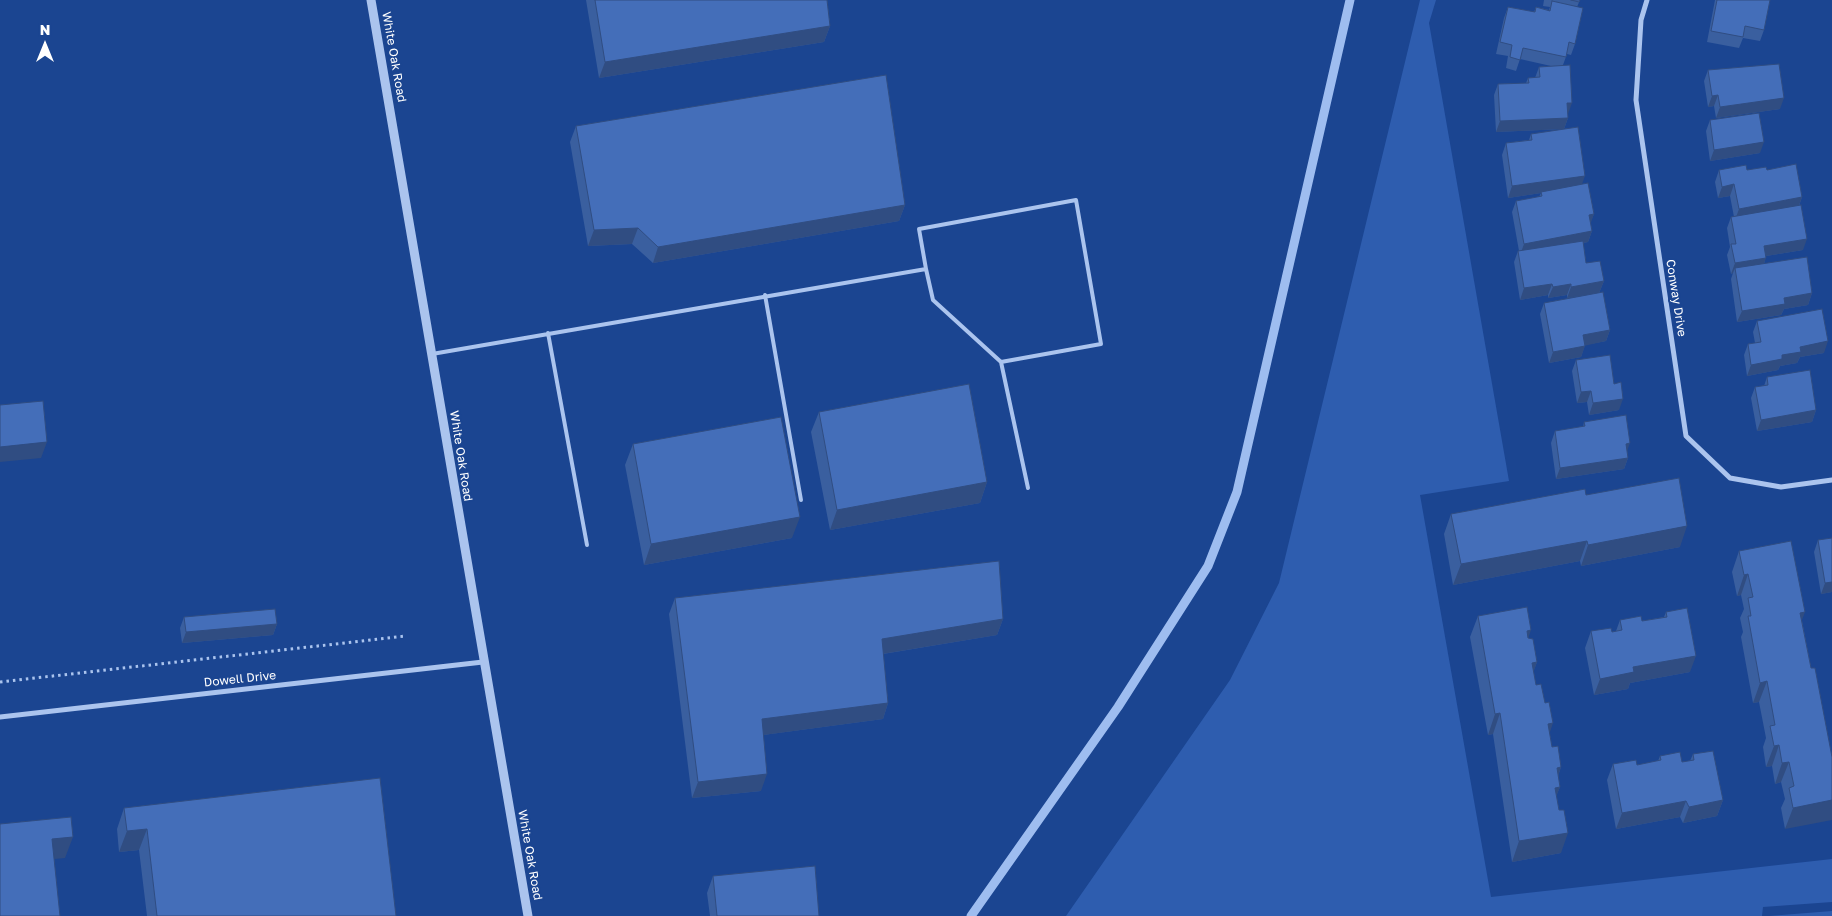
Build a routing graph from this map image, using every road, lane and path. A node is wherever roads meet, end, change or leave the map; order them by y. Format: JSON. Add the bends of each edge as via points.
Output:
{"nodes":[{"id":1,"x":371,"y":0,"type":"edge"},
{"id":2,"x":1647,"y":0,"type":"edge"},
{"id":3,"x":926,"y":269,"type":"junction"},
{"id":4,"x":765,"y":295,"type":"junction"},
{"id":5,"x":548,"y":333,"type":"junction"},
{"id":6,"x":432,"y":354,"type":"junction"},
{"id":7,"x":1001,"y":362,"type":"junction"},
{"id":8,"x":1832,"y":480,"type":"edge"},
{"id":9,"x":1028,"y":488,"type":"dead end"},
{"id":10,"x":802,"y":500,"type":"dead end"},
{"id":11,"x":587,"y":545,"type":"dead end"},
{"id":12,"x":406,"y":636,"type":"dead end"},
{"id":13,"x":483,"y":662,"type":"junction"},
{"id":14,"x":0,"y":682,"type":"edge"},
{"id":15,"x":0,"y":717,"type":"edge"},
{"id":16,"x":528,"y":916,"type":"edge"}],
"edges":[{"from":1,"to":6,"type":"street","name":"White Oak Road"},
{"from":2,"to":8,"type":"street","name":"Conway Drive","via":[[1641,20],[1636,100],[1686,436],[1730,478],[1781,487]]},
{"from":3,"to":4,"type":"lane"},
{"from":3,"to":7,"type":"lane","via":[[933,300]]},
{"from":3,"to":7,"type":"lane","via":[[919,229],[1076,200],[1101,344]]},
{"from":4,"to":5,"type":"lane"},
{"from":4,"to":10,"type":"lane"},
{"from":5,"to":6,"type":"lane"},
{"from":5,"to":11,"type":"lane"},
{"from":6,"to":13,"type":"street","name":"White Oak Road"},
{"from":7,"to":9,"type":"lane"},
{"from":12,"to":14,"type":"path"},
{"from":13,"to":15,"type":"street","name":"Dowell Drive"},
{"from":13,"to":16,"type":"street","name":"White Oak Road"}]}
